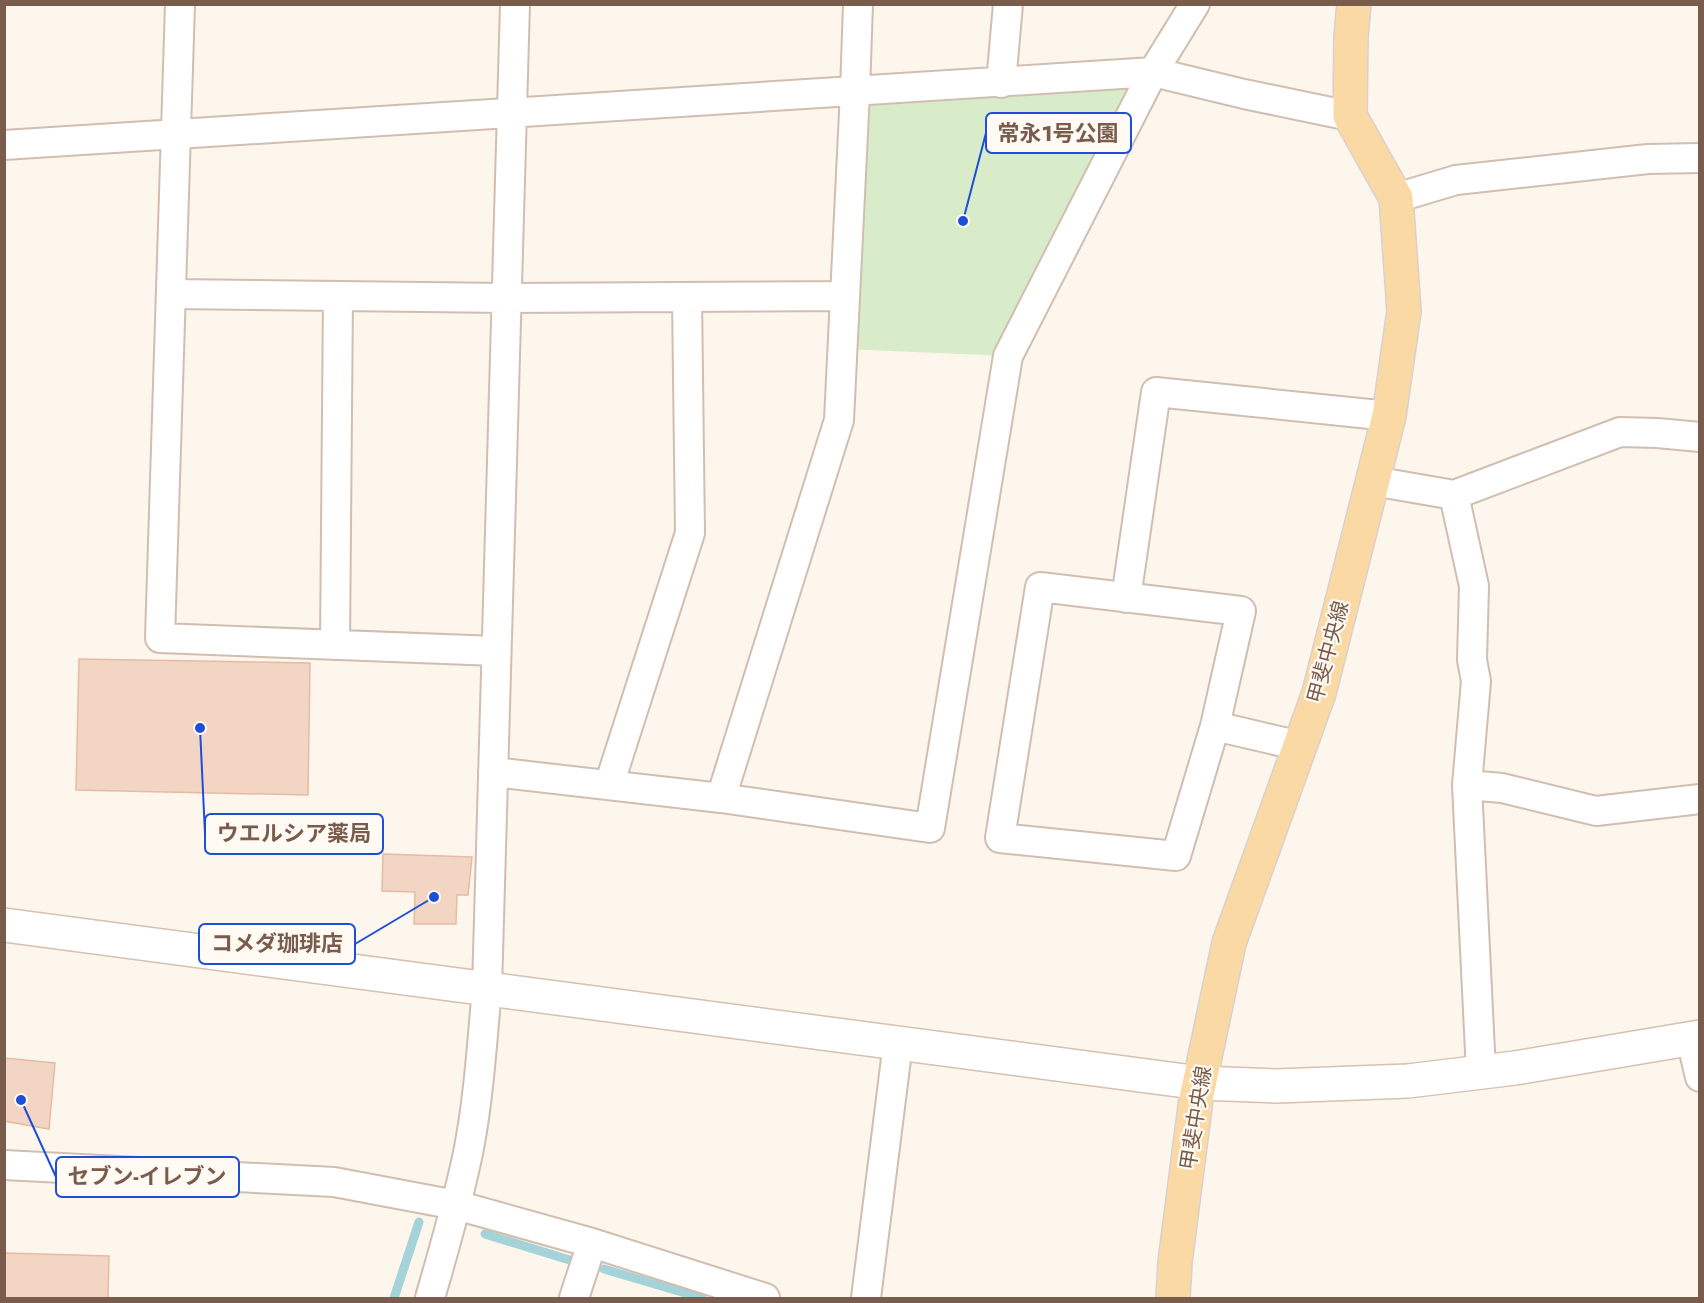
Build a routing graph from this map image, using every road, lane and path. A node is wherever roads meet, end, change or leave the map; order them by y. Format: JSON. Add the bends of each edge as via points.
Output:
{"nodes":[{"id":1,"x":180,"y":4,"type":"edge"},
{"id":2,"x":515,"y":4,"type":"edge"},
{"id":3,"x":858,"y":4,"type":"edge"},
{"id":4,"x":1008,"y":4,"type":"edge"},
{"id":5,"x":1195,"y":4,"type":"edge"},
{"id":6,"x":1354,"y":4,"type":"edge"},
{"id":7,"x":1153,"y":72,"type":"junction"},
{"id":8,"x":1001,"y":83,"type":"junction"},
{"id":9,"x":855,"y":93,"type":"junction"},
{"id":10,"x":512,"y":113,"type":"junction"},
{"id":11,"x":1350,"y":116,"type":"junction"},
{"id":12,"x":177,"y":134,"type":"junction"},
{"id":13,"x":4,"y":145,"type":"edge"},
{"id":14,"x":1700,"y":158,"type":"edge"},
{"id":15,"x":1396,"y":198,"type":"junction"},
{"id":16,"x":172,"y":294,"type":"junction"},
{"id":17,"x":338,"y":296,"type":"junction"},
{"id":18,"x":845,"y":296,"type":"junction"},
{"id":19,"x":687,"y":297,"type":"junction"},
{"id":20,"x":507,"y":298,"type":"junction"},
{"id":21,"x":1389,"y":416,"type":"junction"},
{"id":22,"x":1700,"y":437,"type":"edge"},
{"id":23,"x":1373,"y":481,"type":"junction"},
{"id":24,"x":1454,"y":495,"type":"junction"},
{"id":25,"x":1126,"y":598,"type":"junction"},
{"id":26,"x":334,"y":645,"type":"junction"},
{"id":27,"x":496,"y":651,"type":"junction"},
{"id":28,"x":1215,"y":726,"type":"junction"},
{"id":29,"x":1300,"y":746,"type":"junction"},
{"id":30,"x":493,"y":772,"type":"junction"},
{"id":31,"x":609,"y":785,"type":"junction"},
{"id":32,"x":1467,"y":785,"type":"junction"},
{"id":33,"x":721,"y":798,"type":"junction"},
{"id":34,"x":1700,"y":799,"type":"edge"},
{"id":35,"x":4,"y":925,"type":"edge"},
{"id":36,"x":487,"y":989,"type":"junction"},
{"id":37,"x":1695,"y":1038,"type":"edge"},
{"id":38,"x":898,"y":1043,"type":"junction"},
{"id":39,"x":1481,"y":1072,"type":"junction"},
{"id":40,"x":1700,"y":1077,"type":"edge"},
{"id":41,"x":1200,"y":1083,"type":"junction"},
{"id":42,"x":4,"y":1165,"type":"edge"},
{"id":43,"x":456,"y":1205,"type":"junction"},
{"id":44,"x":591,"y":1244,"type":"junction"},
{"id":45,"x":430,"y":1299,"type":"edge"},
{"id":46,"x":574,"y":1299,"type":"edge"},
{"id":47,"x":765,"y":1299,"type":"edge"},
{"id":48,"x":866,"y":1299,"type":"edge"},
{"id":49,"x":1173,"y":1299,"type":"edge"}],
"edges":[{"from":1,"to":12,"type":"street"},
{"from":2,"to":10,"type":"street"},
{"from":3,"to":9,"type":"street"},
{"from":4,"to":8,"type":"street"},
{"from":5,"to":7,"type":"street"},
{"from":6,"to":11,"type":"main road"},
{"from":7,"to":8,"type":"street"},
{"from":7,"to":11,"type":"street"},
{"from":7,"to":33,"type":"street","via":[[1008,356],[930,828]]},
{"from":8,"to":9,"type":"street"},
{"from":9,"to":10,"type":"street"},
{"from":9,"to":18,"type":"street"},
{"from":10,"to":12,"type":"street"},
{"from":10,"to":20,"type":"street"},
{"from":11,"to":15,"type":"main road","name":"甲斐中央線"},
{"from":12,"to":13,"type":"street"},
{"from":12,"to":16,"type":"street"},
{"from":14,"to":15,"type":"street","via":[[1648,159],[1456,180]]},
{"from":15,"to":21,"type":"main road","name":"甲斐中央線","via":[[1404,311]]},
{"from":16,"to":17,"type":"street"},
{"from":16,"to":26,"type":"street","via":[[160,638]]},
{"from":17,"to":20,"type":"street"},
{"from":17,"to":26,"type":"street"},
{"from":18,"to":19,"type":"street"},
{"from":18,"to":33,"type":"street","via":[[839,420]]},
{"from":19,"to":20,"type":"street"},
{"from":19,"to":31,"type":"street","via":[[690,533]]},
{"from":20,"to":27,"type":"street"},
{"from":21,"to":23,"type":"main road","name":"甲斐中央線"},
{"from":21,"to":25,"type":"street","via":[[1156,392]]},
{"from":22,"to":24,"type":"street","via":[[1620,432]]},
{"from":23,"to":24,"type":"street"},
{"from":23,"to":29,"type":"main road","name":"甲斐中央線","via":[[1319,693]]},
{"from":24,"to":32,"type":"street","via":[[1474,586],[1472,660],[1476,681]]},
{"from":25,"to":28,"type":"street","via":[[1241,611]]},
{"from":25,"to":28,"type":"street","via":[[1040,587],[1000,838],[1176,856]]},
{"from":26,"to":27,"type":"street"},
{"from":27,"to":30,"type":"street"},
{"from":28,"to":29,"type":"street"},
{"from":29,"to":41,"type":"main road","name":"甲斐中央線","via":[[1229,943]]},
{"from":30,"to":31,"type":"street"},
{"from":30,"to":36,"type":"street"},
{"from":31,"to":33,"type":"street"},
{"from":32,"to":34,"type":"street","via":[[1502,788],[1596,811]]},
{"from":32,"to":39,"type":"street"},
{"from":35,"to":36,"type":"street"},
{"from":36,"to":38,"type":"street"},
{"from":36,"to":43,"type":"street","via":[[477,1100]]},
{"from":37,"to":39,"type":"street"},
{"from":37,"to":40,"type":"street"},
{"from":38,"to":41,"type":"street"},
{"from":38,"to":48,"type":"street"},
{"from":39,"to":41,"type":"street","via":[[1408,1081],[1289,1086]]},
{"from":41,"to":49,"type":"main road","name":"甲斐中央線"},
{"from":42,"to":43,"type":"street","via":[[334,1182]]},
{"from":43,"to":44,"type":"street"},
{"from":43,"to":45,"type":"street"},
{"from":44,"to":46,"type":"street"},
{"from":44,"to":47,"type":"street"}]}
